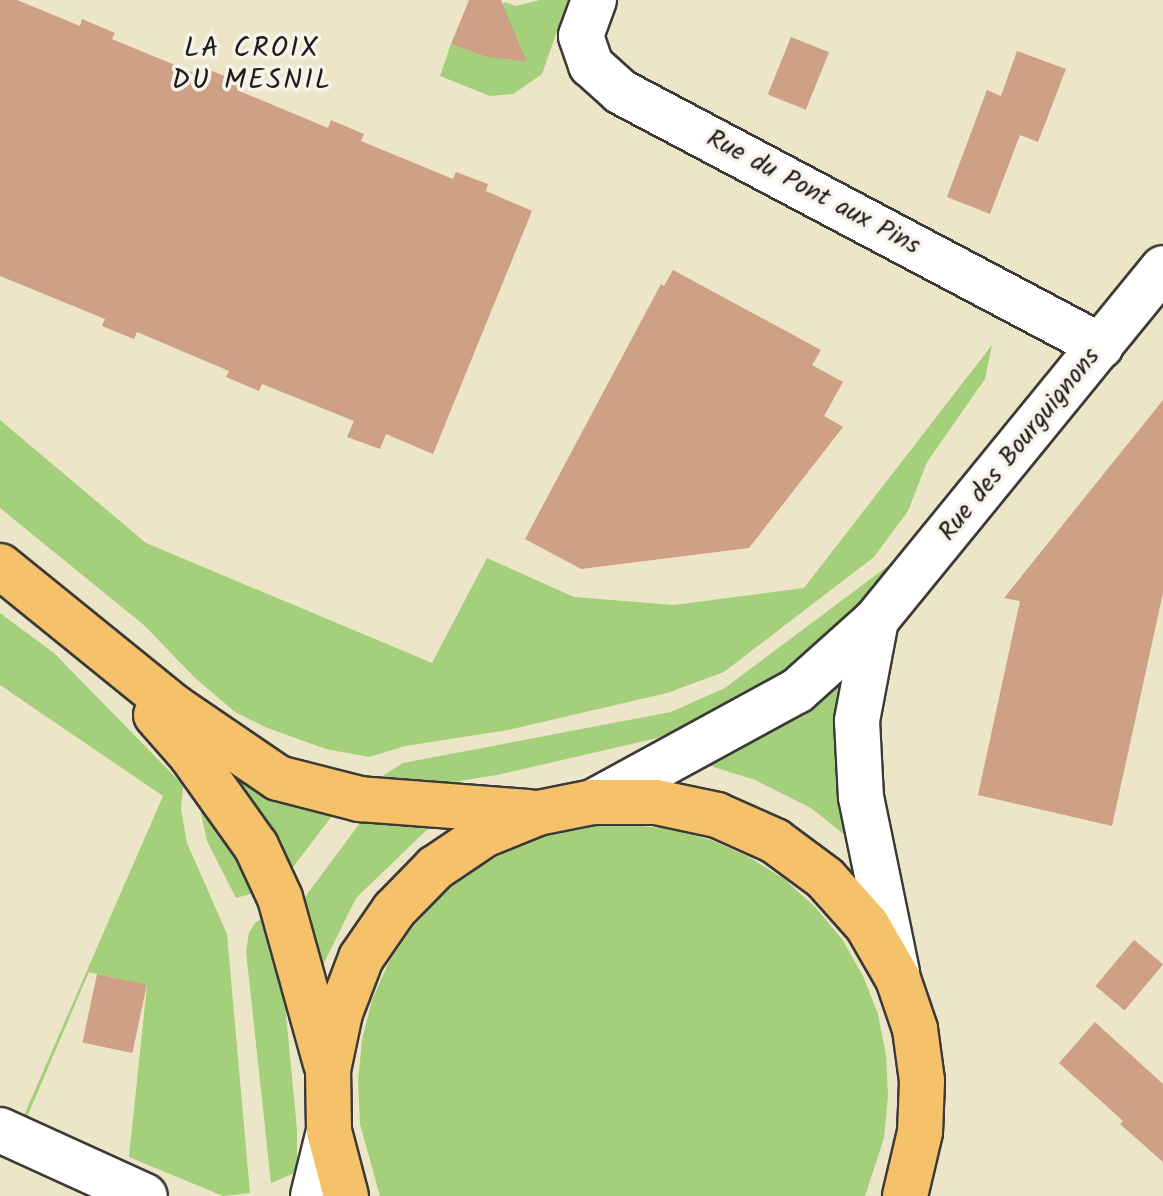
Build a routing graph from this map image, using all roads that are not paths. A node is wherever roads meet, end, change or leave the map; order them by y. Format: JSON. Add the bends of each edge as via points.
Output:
{"nodes":[{"id":1,"x":594,"y":0,"type":"edge"},
{"id":2,"x":1163,"y":268,"type":"edge"},
{"id":3,"x":1101,"y":346,"type":"junction"},
{"id":4,"x":0,"y":566,"type":"edge"},
{"id":5,"x":876,"y":620,"type":"junction"},
{"id":6,"x":94,"y":645,"type":"junction"},
{"id":7,"x":593,"y":802,"type":"junction"},
{"id":8,"x":538,"y":813,"type":"junction"},
{"id":9,"x":898,"y":979,"type":"junction"},
{"id":10,"x":328,"y":1070,"type":"junction"},
{"id":11,"x":0,"y":1130,"type":"edge"},
{"id":12,"x":329,"y":1131,"type":"junction"},
{"id":13,"x":145,"y":1196,"type":"edge"},
{"id":14,"x":313,"y":1196,"type":"edge"},
{"id":15,"x":346,"y":1196,"type":"edge"},
{"id":16,"x":905,"y":1196,"type":"edge"}],
"edges":[{"from":1,"to":3,"type":"street","name":"Rue du Pont aux Pins","via":[[581,36],[591,65],[621,92]]},
{"from":2,"to":3,"type":"street","name":"Rue des Bourguignons"},
{"from":3,"to":5,"type":"street","name":"Rue des Bourguignons"},
{"from":4,"to":6,"type":"main road"},
{"from":5,"to":7,"type":"street","name":"Rue des Bourguignons","via":[[797,691]]},
{"from":5,"to":9,"type":"street","via":[[857,721],[861,797]]},
{"from":6,"to":8,"type":"main road","via":[[278,778],[360,799]]},
{"from":6,"to":10,"type":"main road","via":[[191,755],[256,846],[280,898]]},
{"from":7,"to":8,"type":"main road"},
{"from":7,"to":9,"type":"main road","via":[[656,802],[717,815],[775,841],[825,878],[867,925]]},
{"from":8,"to":10,"type":"main road","via":[[484,835],[435,868],[394,910],[361,958],[340,1013]]},
{"from":9,"to":16,"type":"main road","via":[[915,1029],[922,1081],[920,1132]]},
{"from":10,"to":12,"type":"main road"},
{"from":11,"to":13,"type":"street"},
{"from":12,"to":14,"type":"street"},
{"from":12,"to":15,"type":"main road"}]}
